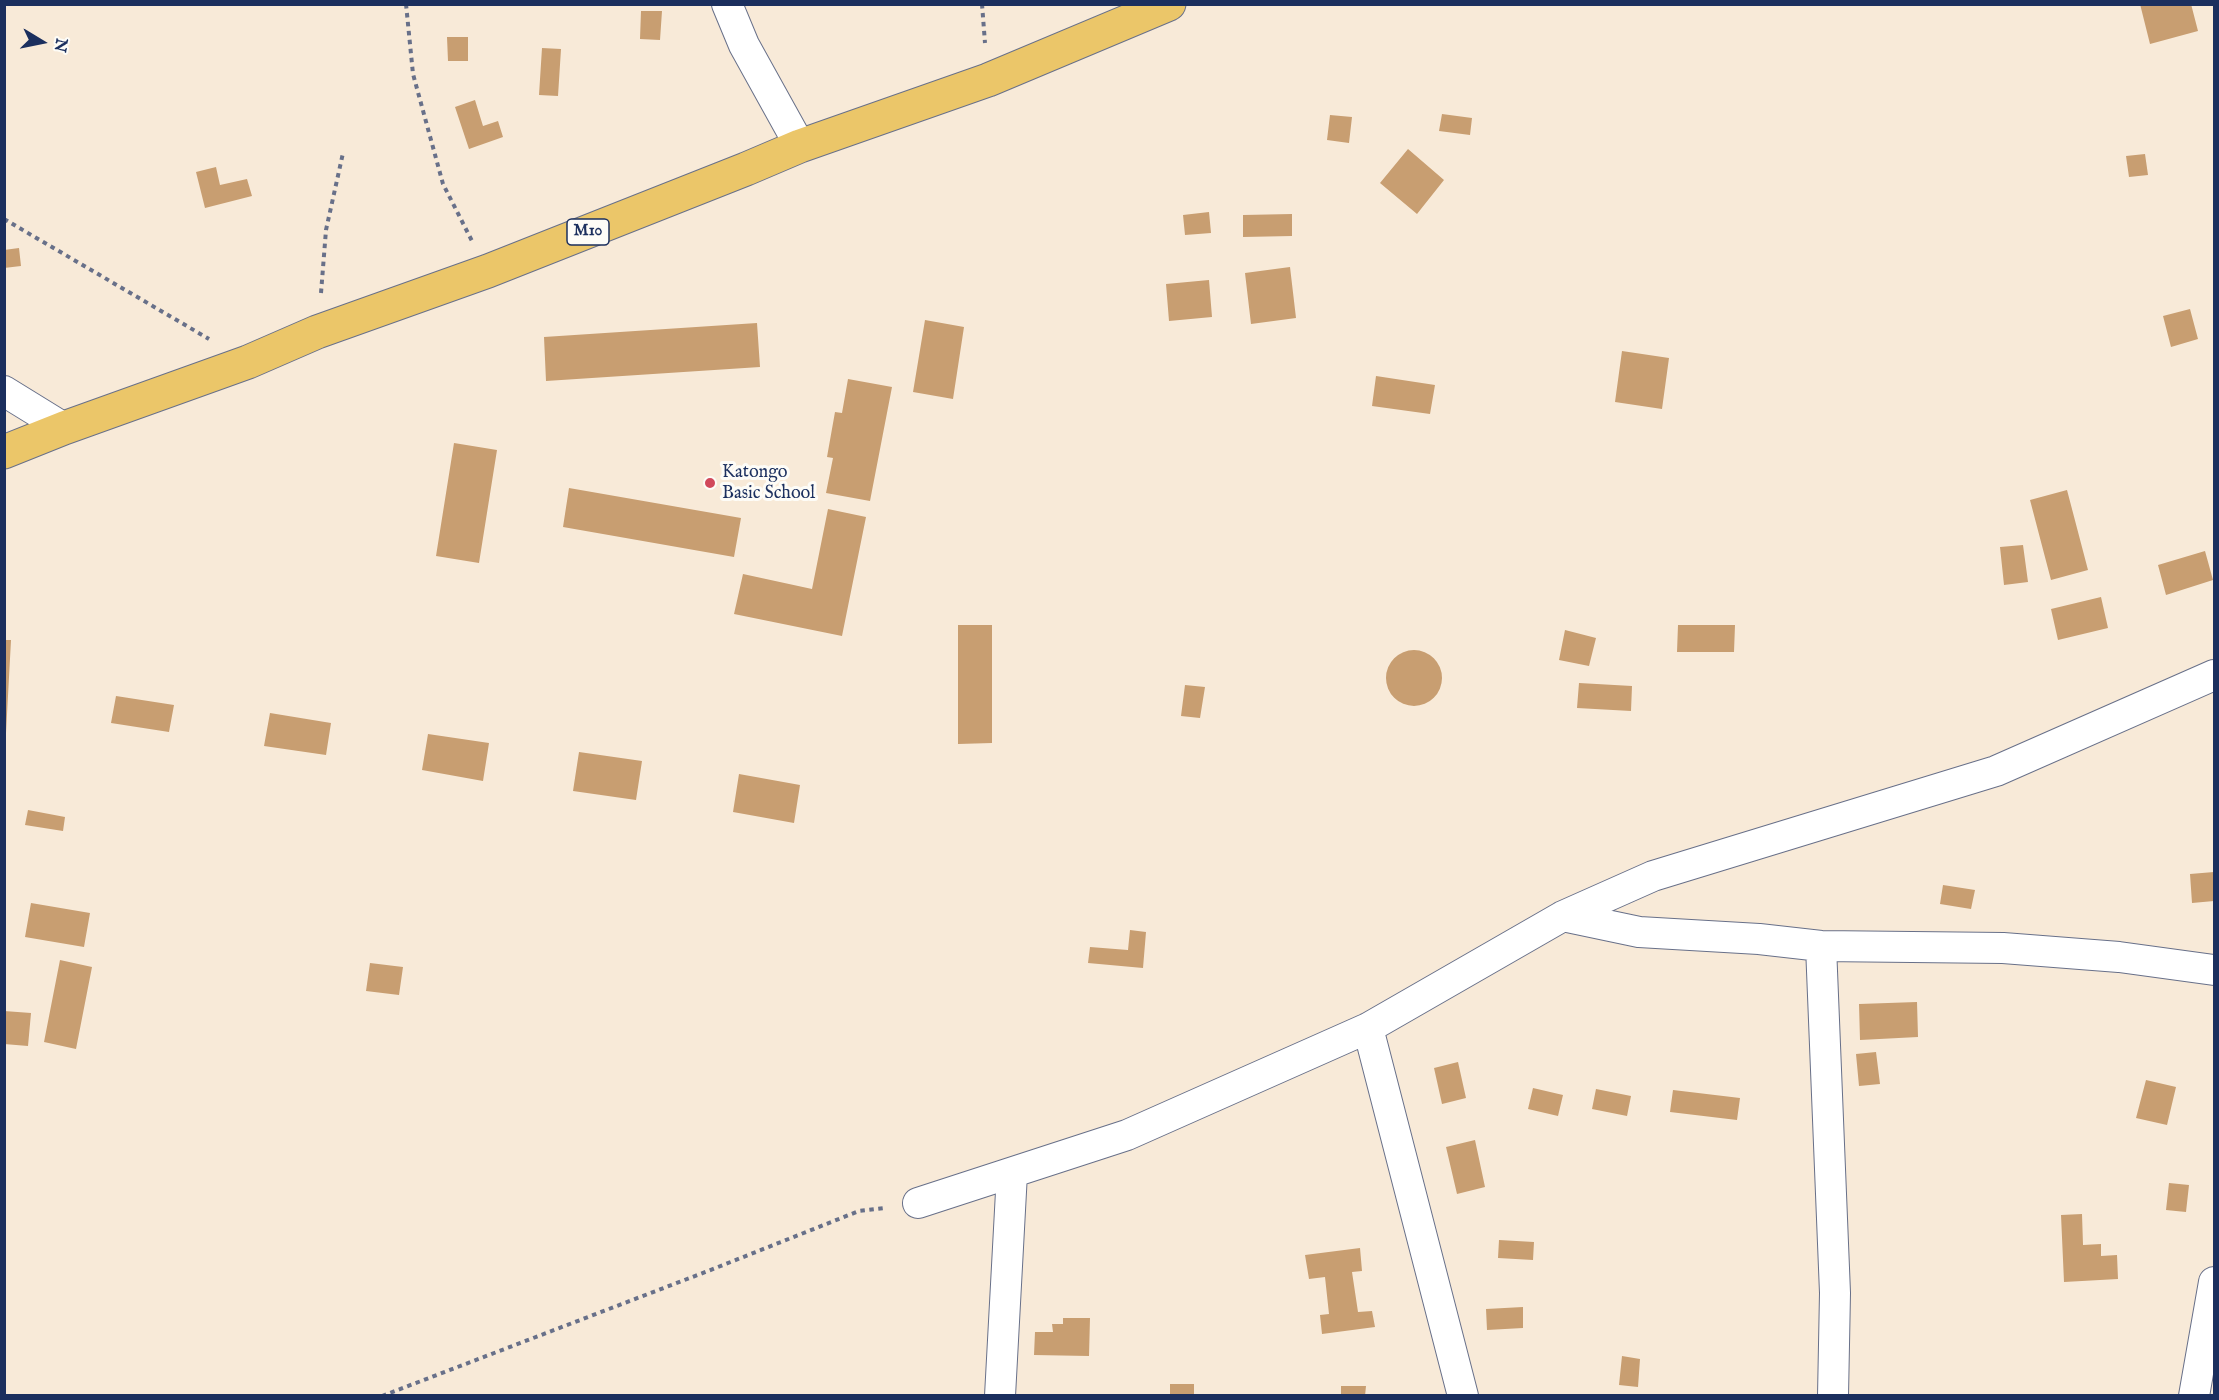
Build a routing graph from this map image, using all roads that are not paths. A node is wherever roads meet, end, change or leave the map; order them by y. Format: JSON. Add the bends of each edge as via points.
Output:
{"nodes":[{"id":1,"x":727,"y":4,"type":"edge"},
{"id":2,"x":1169,"y":4,"type":"edge"},
{"id":3,"x":800,"y":146,"type":"junction"},
{"id":4,"x":4,"y":391,"type":"edge"},
{"id":5,"x":64,"y":429,"type":"junction"},
{"id":6,"x":4,"y":452,"type":"edge"},
{"id":7,"x":2214,"y":675,"type":"edge"},
{"id":8,"x":1563,"y":916,"type":"junction"},
{"id":9,"x":1821,"y":946,"type":"junction"},
{"id":10,"x":2214,"y":970,"type":"edge"},
{"id":11,"x":1368,"y":1028,"type":"junction"},
{"id":12,"x":1012,"y":1173,"type":"junction"},
{"id":13,"x":918,"y":1203,"type":"road end"},
{"id":14,"x":2214,"y":1282,"type":"edge"},
{"id":15,"x":1000,"y":1395,"type":"edge"},
{"id":16,"x":1463,"y":1395,"type":"edge"},
{"id":17,"x":1833,"y":1395,"type":"edge"},
{"id":18,"x":2194,"y":1395,"type":"edge"}],
"edges":[{"from":1,"to":3,"type":"street","via":[[744,45]]},
{"from":2,"to":3,"type":"main road","number":"M10","via":[[988,80]]},
{"from":3,"to":5,"type":"main road","number":"M10","via":[[488,271]]},
{"from":4,"to":5,"type":"street"},
{"from":5,"to":6,"type":"main road","number":"M10"},
{"from":7,"to":8,"type":"street","via":[[1996,771],[1653,876]]},
{"from":8,"to":9,"type":"street","via":[[1639,932]]},
{"from":8,"to":11,"type":"street"},
{"from":9,"to":10,"type":"street","via":[[2003,948],[2119,957]]},
{"from":9,"to":17,"type":"street","via":[[1835,1293]]},
{"from":11,"to":12,"type":"street","via":[[1127,1135]]},
{"from":11,"to":16,"type":"street"},
{"from":12,"to":13,"type":"street"},
{"from":12,"to":15,"type":"street"},
{"from":14,"to":18,"type":"street"}]}
